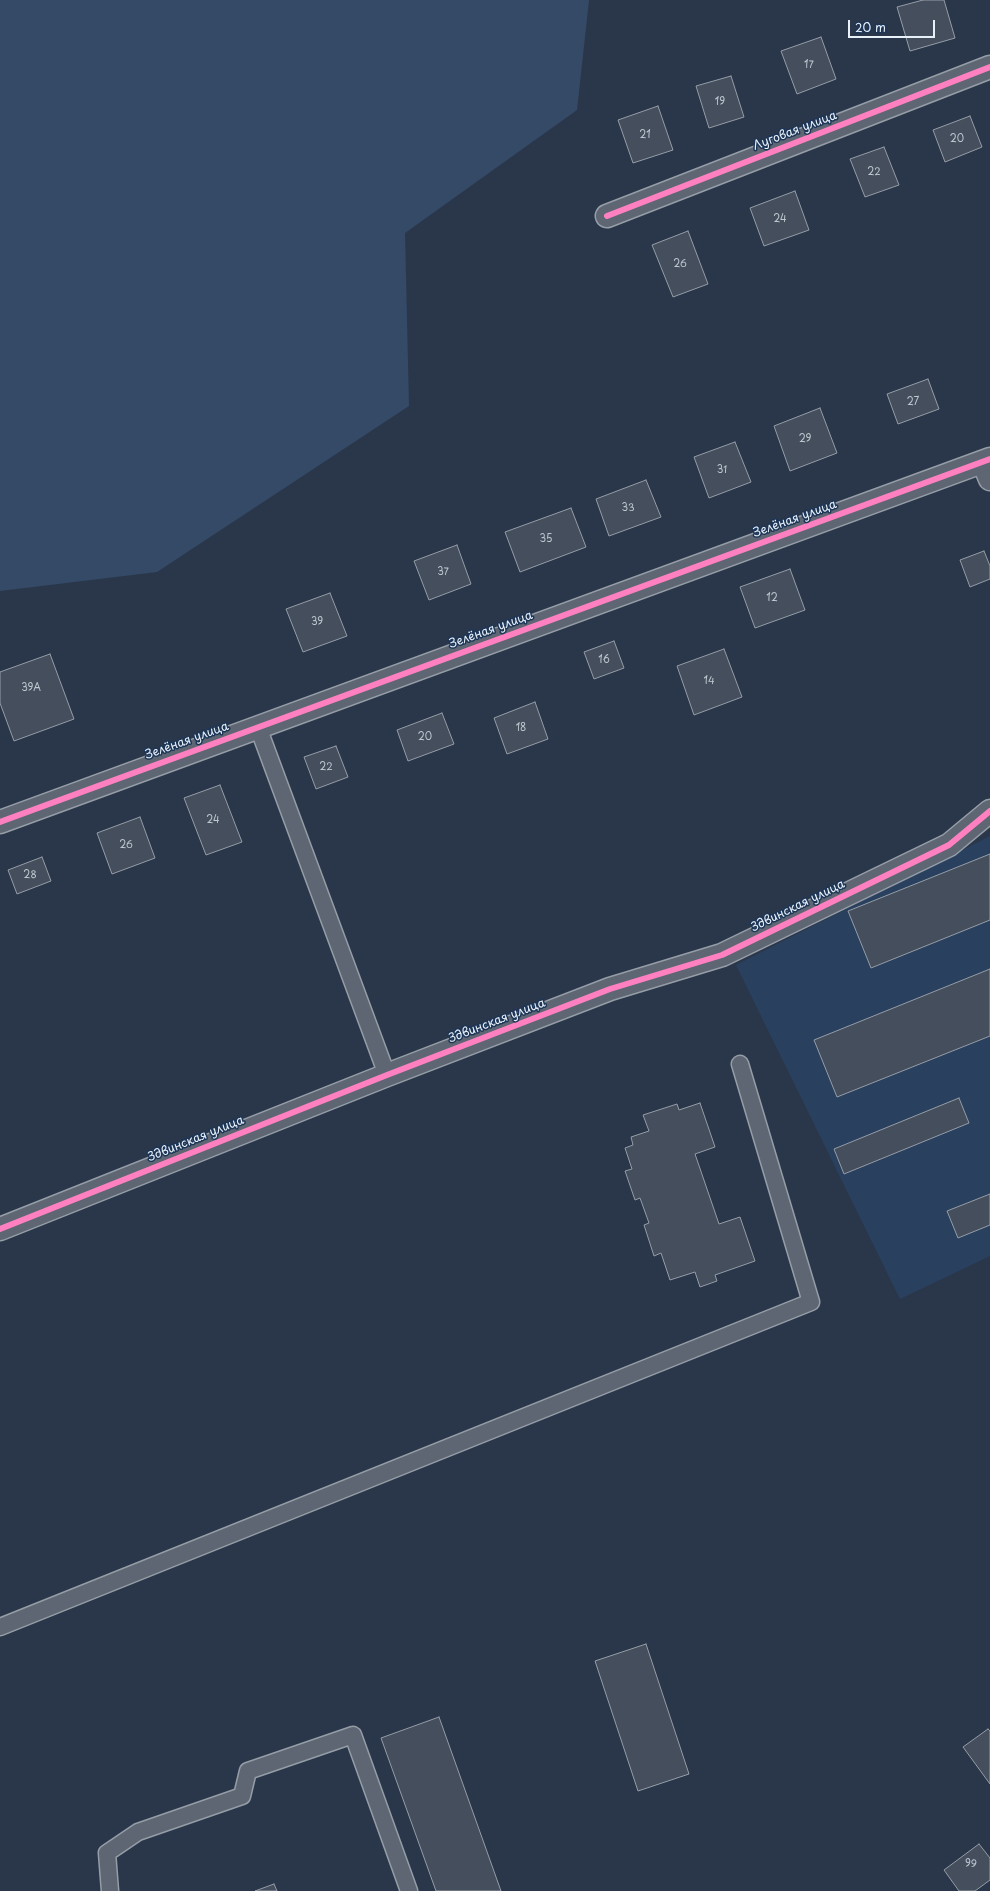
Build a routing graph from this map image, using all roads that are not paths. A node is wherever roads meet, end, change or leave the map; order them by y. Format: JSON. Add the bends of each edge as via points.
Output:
{"nodes":[{"id":1,"x":990,"y":67,"type":"edge"},
{"id":2,"x":607,"y":216,"type":"dead end"},
{"id":3,"x":988,"y":466,"type":"edge"},
{"id":4,"x":258,"y":727,"type":"junction"},
{"id":5,"x":990,"y":812,"type":"edge"},
{"id":6,"x":0,"y":822,"type":"edge"},
{"id":7,"x":740,"y":1064,"type":"dead end"},
{"id":8,"x":387,"y":1075,"type":"junction"},
{"id":9,"x":0,"y":1229,"type":"edge"},
{"id":10,"x":0,"y":1627,"type":"edge"},
{"id":11,"x":110,"y":1891,"type":"edge"},
{"id":12,"x":409,"y":1891,"type":"edge"}],
"edges":[{"from":1,"to":2,"type":"street","name":"Луговая улица"},
{"from":3,"to":4,"type":"street","name":"Зелёная улица"},
{"from":4,"to":6,"type":"street","name":"Зелёная улица"},
{"from":4,"to":8,"type":"lane"},
{"from":5,"to":8,"type":"street","name":"Здвинская улица","via":[[949,845],[722,955],[610,989]]},
{"from":7,"to":10,"type":"lane","via":[[811,1302]]},
{"from":8,"to":9,"type":"street","name":"Здвинская улица"},
{"from":11,"to":12,"type":"lane","via":[[108,1853],[138,1832],[242,1796],[248,1771],[353,1735]]}]}
